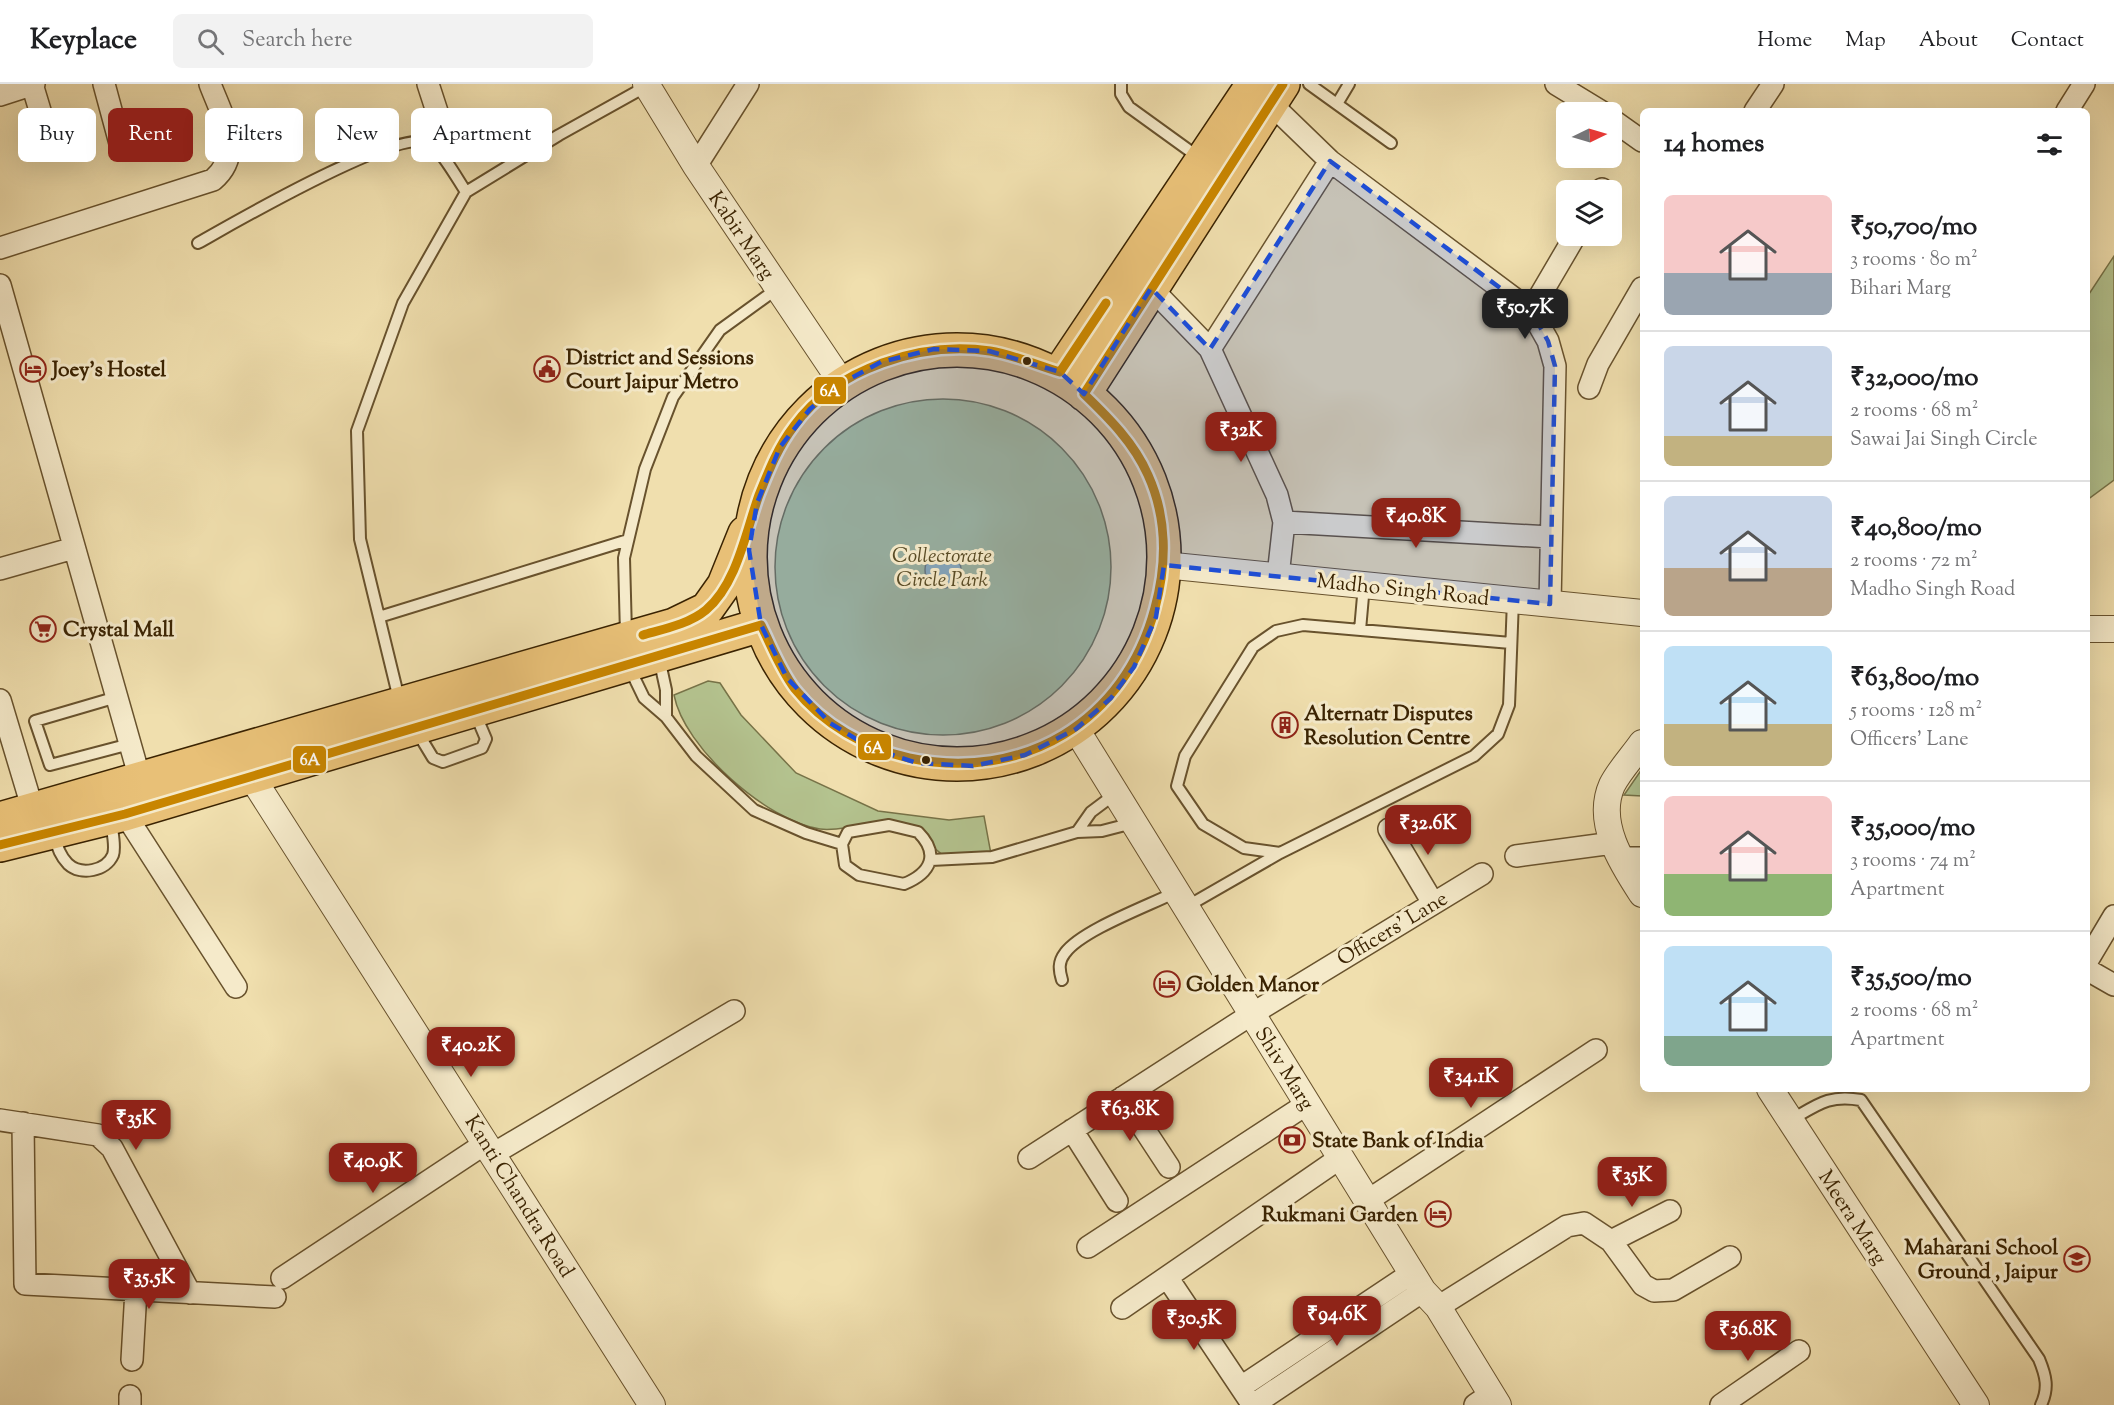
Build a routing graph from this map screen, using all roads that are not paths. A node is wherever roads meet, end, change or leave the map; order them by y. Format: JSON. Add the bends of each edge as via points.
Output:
{"nodes":[{"id":1,"x":32,"y":84,"type":"edge"},
{"id":2,"x":104,"y":84,"type":"edge"},
{"id":3,"x":210,"y":84,"type":"edge"},
{"id":4,"x":428,"y":84,"type":"edge"},
{"id":5,"x":748,"y":84,"type":"edge"},
{"id":6,"x":1121,"y":84,"type":"edge"},
{"id":7,"x":1309,"y":84,"type":"edge"},
{"id":8,"x":1348,"y":84,"type":"edge"},
{"id":9,"x":1556,"y":84,"type":"edge"},
{"id":10,"x":1773,"y":84,"type":"edge"},
{"id":11,"x":2084,"y":84,"type":"edge"},
{"id":12,"x":647,"y":85,"type":"edge"},
{"id":13,"x":1269,"y":90,"type":"edge"},
{"id":14,"x":0,"y":95,"type":"edge"},
{"id":15,"x":1586,"y":102,"type":"edge"},
{"id":16,"x":1337,"y":104,"type":"junction"},
{"id":17,"x":39,"y":108,"type":"edge"},
{"id":18,"x":110,"y":108,"type":"edge"},
{"id":19,"x":436,"y":108,"type":"edge"},
{"id":20,"x":1757,"y":108,"type":"edge"},
{"id":21,"x":2069,"y":108,"type":"edge"},
{"id":22,"x":1622,"y":126,"type":"edge"},
{"id":23,"x":1640,"y":140,"type":"edge"},
{"id":24,"x":1390,"y":143,"type":"dead end"},
{"id":25,"x":1202,"y":160,"type":"junction"},
{"id":26,"x":1330,"y":161,"type":"junction"},
{"id":27,"x":696,"y":166,"type":"junction"},
{"id":28,"x":466,"y":192,"type":"junction"},
{"id":29,"x":198,"y":243,"type":"dead end"},
{"id":30,"x":1569,"y":246,"type":"edge"},
{"id":31,"x":0,"y":248,"type":"edge"},
{"id":32,"x":0,"y":285,"type":"edge"},
{"id":33,"x":778,"y":288,"type":"junction"},
{"id":34,"x":1151,"y":288,"type":"junction"},
{"id":35,"x":1640,"y":291,"type":"edge"},
{"id":36,"x":1531,"y":311,"type":"junction"},
{"id":37,"x":1210,"y":349,"type":"junction"},
{"id":38,"x":1060,"y":372,"type":"junction"},
{"id":39,"x":842,"y":383,"type":"junction"},
{"id":40,"x":1589,"y":388,"type":"dead end"},
{"id":41,"x":1084,"y":394,"type":"junction"},
{"id":42,"x":757,"y":503,"type":"junction"},
{"id":43,"x":1284,"y":522,"type":"junction"},
{"id":44,"x":1551,"y":537,"type":"junction"},
{"id":45,"x":628,"y":540,"type":"junction"},
{"id":46,"x":74,"y":548,"type":"junction"},
{"id":47,"x":1164,"y":565,"type":"junction"},
{"id":48,"x":0,"y":569,"type":"edge"},
{"id":49,"x":1278,"y":576,"type":"junction"},
{"id":50,"x":1364,"y":585,"type":"junction"},
{"id":51,"x":1513,"y":600,"type":"junction"},
{"id":52,"x":1550,"y":604,"type":"junction"},
{"id":53,"x":1640,"y":613,"type":"edge"},
{"id":54,"x":379,"y":617,"type":"junction"},
{"id":55,"x":761,"y":625,"type":"junction"},
{"id":56,"x":2090,"y":629,"type":"edge"},
{"id":57,"x":2114,"y":629,"type":"edge"},
{"id":58,"x":1360,"y":630,"type":"junction"},
{"id":59,"x":1511,"y":643,"type":"junction"},
{"id":60,"x":638,"y":653,"type":"junction"},
{"id":61,"x":117,"y":697,"type":"junction"},
{"id":62,"x":0,"y":700,"type":"edge"},
{"id":63,"x":407,"y":715,"type":"junction"},
{"id":64,"x":666,"y":717,"type":"junction"},
{"id":65,"x":1076,"y":729,"type":"junction"},
{"id":66,"x":130,"y":744,"type":"junction"},
{"id":67,"x":1640,"y":746,"type":"edge"},
{"id":68,"x":251,"y":776,"type":"junction"},
{"id":69,"x":140,"y":779,"type":"junction"},
{"id":70,"x":1115,"y":794,"type":"junction"},
{"id":71,"x":118,"y":816,"type":"junction"},
{"id":72,"x":0,"y":819,"type":"edge"},
{"id":73,"x":44,"y":821,"type":"junction"},
{"id":74,"x":1134,"y":823,"type":"junction"},
{"id":75,"x":1389,"y":829,"type":"dead end"},
{"id":76,"x":1077,"y":832,"type":"junction"},
{"id":77,"x":842,"y":844,"type":"junction"},
{"id":78,"x":0,"y":846,"type":"edge"},
{"id":79,"x":1280,"y":853,"type":"junction"},
{"id":80,"x":1625,"y":853,"type":"edge"},
{"id":81,"x":1516,"y":856,"type":"dead end"},
{"id":82,"x":931,"y":860,"type":"junction"},
{"id":83,"x":1482,"y":874,"type":"dead end"},
{"id":84,"x":1640,"y":889,"type":"edge"},
{"id":85,"x":1181,"y":900,"type":"junction"},
{"id":86,"x":1433,"y":903,"type":"junction"},
{"id":87,"x":2114,"y":916,"type":"edge"},
{"id":88,"x":2090,"y":956,"type":"edge"},
{"id":89,"x":2090,"y":971,"type":"edge"},
{"id":90,"x":1062,"y":980,"type":"dead end"},
{"id":91,"x":2114,"y":986,"type":"edge"},
{"id":92,"x":236,"y":987,"type":"dead end"},
{"id":93,"x":734,"y":1011,"type":"dead end"},
{"id":94,"x":1252,"y":1014,"type":"junction"},
{"id":95,"x":1596,"y":1050,"type":"dead end"},
{"id":96,"x":1772,"y":1092,"type":"edge"},
{"id":97,"x":1123,"y":1097,"type":"junction"},
{"id":98,"x":1307,"y":1104,"type":"junction"},
{"id":99,"x":0,"y":1120,"type":"edge"},
{"id":100,"x":1790,"y":1120,"type":"junction"},
{"id":101,"x":23,"y":1123,"type":"junction"},
{"id":102,"x":1072,"y":1130,"type":"junction"},
{"id":103,"x":490,"y":1148,"type":"junction"},
{"id":104,"x":1029,"y":1158,"type":"dead end"},
{"id":105,"x":1340,"y":1158,"type":"junction"},
{"id":106,"x":1169,"y":1167,"type":"dead end"},
{"id":107,"x":1117,"y":1201,"type":"dead end"},
{"id":108,"x":1367,"y":1201,"type":"junction"},
{"id":109,"x":1670,"y":1211,"type":"dead end"},
{"id":110,"x":1611,"y":1241,"type":"junction"},
{"id":111,"x":1088,"y":1247,"type":"dead end"},
{"id":112,"x":1730,"y":1257,"type":"dead end"},
{"id":113,"x":1167,"y":1277,"type":"junction"},
{"id":114,"x":136,"y":1290,"type":"junction"},
{"id":115,"x":1424,"y":1290,"type":"junction"},
{"id":116,"x":190,"y":1293,"type":"junction"},
{"id":117,"x":1122,"y":1308,"type":"dead end"},
{"id":118,"x":1799,"y":1351,"type":"dead end"},
{"id":119,"x":132,"y":1360,"type":"dead end"},
{"id":120,"x":1249,"y":1399,"type":"edge"},
{"id":121,"x":1488,"y":1402,"type":"edge"},
{"id":122,"x":652,"y":1405,"type":"edge"},
{"id":123,"x":1721,"y":1405,"type":"edge"},
{"id":124,"x":1976,"y":1405,"type":"edge"},
{"id":125,"x":2041,"y":1405,"type":"edge"}],
"edges":[{"from":1,"to":14,"type":"street"},
{"from":1,"to":17,"type":"street"},
{"from":2,"to":18,"type":"street"},
{"from":3,"to":31,"type":"street","via":[[229,137],[230,153],[224,171],[213,180]]},
{"from":4,"to":19,"type":"street"},
{"from":5,"to":27,"type":"street"},
{"from":6,"to":25,"type":"lane","via":[[1121,94],[1129,107]]},
{"from":7,"to":16,"type":"lane"},
{"from":8,"to":16,"type":"lane"},
{"from":9,"to":15,"type":"street"},
{"from":10,"to":20,"type":"street"},
{"from":11,"to":21,"type":"street"},
{"from":12,"to":27,"type":"street","name":"Kabir Marg"},
{"from":12,"to":28,"type":"lane"},
{"from":13,"to":25,"type":"main road"},
{"from":13,"to":26,"type":"street"},
{"from":13,"to":34,"type":"main road"},
{"from":16,"to":24,"type":"lane"},
{"from":22,"to":23,"type":"street"},
{"from":25,"to":38,"type":"main road"},
{"from":26,"to":36,"type":"street"},
{"from":26,"to":37,"type":"street"},
{"from":27,"to":33,"type":"street","name":"Kabir Marg"},
{"from":28,"to":29,"type":"lane","via":[[432,144],[408,141],[352,162]]},
{"from":28,"to":54,"type":"lane","via":[[403,303],[357,431],[360,539]]},
{"from":30,"to":36,"type":"street"},
{"from":32,"to":46,"type":"street"},
{"from":33,"to":39,"type":"street","name":"Kabir Marg"},
{"from":33,"to":45,"type":"lane","via":[[720,330],[673,397],[645,469]]},
{"from":34,"to":37,"type":"street"},
{"from":34,"to":41,"type":"main road"},
{"from":35,"to":40,"type":"street","via":[[1598,364]]},
{"from":36,"to":44,"type":"street","via":[[1548,341],[1555,366]]},
{"from":37,"to":43,"type":"street","via":[[1277,495]]},
{"from":38,"to":39,"type":"main road","via":[[989,351],[934,349],[881,362]]},
{"from":38,"to":41,"type":"main road"},
{"from":39,"to":42,"type":"main road","via":[[810,409],[780,447]]},
{"from":41,"to":47,"type":"main road","via":[[1120,428],[1148,476],[1161,520]]},
{"from":42,"to":55,"type":"main road","via":[[749,550]]},
{"from":42,"to":60,"type":"main road","via":[[724,585],[707,609],[674,625]]},
{"from":43,"to":44,"type":"street"},
{"from":43,"to":49,"type":"street"},
{"from":44,"to":52,"type":"street"},
{"from":45,"to":54,"type":"lane"},
{"from":45,"to":60,"type":"lane","via":[[624,558]]},
{"from":46,"to":48,"type":"street"},
{"from":46,"to":61,"type":"street"},
{"from":47,"to":49,"type":"street","name":"Madho Singh Road"},
{"from":47,"to":65,"type":"main road","via":[[1156,617],[1134,668],[1111,698]]},
{"from":49,"to":50,"type":"street","name":"Madho Singh Road"},
{"from":50,"to":51,"type":"street","name":"Madho Singh Road"},
{"from":50,"to":58,"type":"lane"},
{"from":51,"to":52,"type":"street","name":"Madho Singh Road"},
{"from":51,"to":59,"type":"lane"},
{"from":52,"to":53,"type":"street","name":"Madho Singh Road"},
{"from":54,"to":63,"type":"lane"},
{"from":55,"to":60,"type":"main road"},
{"from":55,"to":65,"type":"main road","via":[[787,678],[830,723],[869,747],[917,763],[973,766],[1025,755]]},
{"from":56,"to":57,"type":"street"},
{"from":58,"to":59,"type":"lane"},
{"from":58,"to":79,"type":"lane","via":[[1303,625],[1276,631],[1253,647],[1185,756],[1177,786],[1203,824],[1244,848]]},
{"from":59,"to":79,"type":"lane","via":[[1509,705],[1498,734],[1474,756]]},
{"from":60,"to":63,"type":"main road"},
{"from":60,"to":63,"type":"main road","via":[[474,710]]},
{"from":60,"to":64,"type":"lane","via":[[666,690]]},
{"from":60,"to":64,"type":"lane","via":[[644,698]]},
{"from":61,"to":66,"type":"street"},
{"from":61,"to":66,"type":"lane","via":[[35,722],[50,765]]},
{"from":62,"to":73,"type":"street"},
{"from":63,"to":68,"type":"main road"},
{"from":63,"to":69,"type":"main road"},
{"from":64,"to":77,"type":"lane","via":[[696,756],[754,810]]},
{"from":65,"to":70,"type":"street","name":"Shiv Marg"},
{"from":66,"to":69,"type":"street"},
{"from":67,"to":80,"type":"street","via":[[1612,786],[1608,813]]},
{"from":68,"to":71,"type":"main road"},
{"from":68,"to":103,"type":"street","name":"Kanti Chandra Road"},
{"from":69,"to":73,"type":"main road"},
{"from":70,"to":74,"type":"street","name":"Shiv Marg"},
{"from":70,"to":76,"type":"lane","via":[[1091,812]]},
{"from":71,"to":73,"type":"main road"},
{"from":71,"to":73,"type":"lane","via":[[114,853],[109,861],[92,871],[68,864]]},
{"from":71,"to":92,"type":"street"},
{"from":72,"to":73,"type":"main road"},
{"from":73,"to":78,"type":"main road"},
{"from":74,"to":76,"type":"lane"},
{"from":74,"to":85,"type":"street","name":"Shiv Marg"},
{"from":75,"to":86,"type":"street"},
{"from":76,"to":82,"type":"lane","via":[[992,857]]},
{"from":77,"to":82,"type":"lane","via":[[849,832],[863,828],[906,828],[918,832],[925,840]]},
{"from":77,"to":82,"type":"lane","via":[[844,865],[859,875],[885,881],[904,884],[917,879]]},
{"from":79,"to":85,"type":"lane"},
{"from":80,"to":81,"type":"street"},
{"from":80,"to":84,"type":"street"},
{"from":83,"to":86,"type":"street","name":"Officers' Lane"},
{"from":85,"to":90,"type":"lane","via":[[1079,940],[1064,954],[1059,968]]},
{"from":85,"to":94,"type":"street","name":"Shiv Marg"},
{"from":86,"to":94,"type":"street","name":"Officers' Lane"},
{"from":87,"to":88,"type":"street"},
{"from":89,"to":91,"type":"street"},
{"from":93,"to":103,"type":"street"},
{"from":94,"to":97,"type":"street","name":"Officers' Lane"},
{"from":94,"to":98,"type":"street","name":"Shiv Marg"},
{"from":95,"to":108,"type":"street"},
{"from":96,"to":100,"type":"street","name":"Meera Marg"},
{"from":97,"to":102,"type":"street","name":"Officers' Lane"},
{"from":97,"to":106,"type":"street"},
{"from":98,"to":105,"type":"street","name":"Shiv Marg"},
{"from":98,"to":111,"type":"street"},
{"from":99,"to":101,"type":"street"},
{"from":100,"to":124,"type":"street","name":"Meera Marg"},
{"from":100,"to":125,"type":"lane","via":[[1828,1099],[1843,1096],[1861,1100],[2039,1359],[2047,1392]]},
{"from":101,"to":114,"type":"street","via":[[25,1284]]},
{"from":101,"to":116,"type":"street","via":[[98,1135],[112,1148]]},
{"from":102,"to":104,"type":"street","name":"Officers' Lane"},
{"from":102,"to":107,"type":"street"},
{"from":103,"to":116,"type":"street","via":[[279,1288]]},
{"from":103,"to":122,"type":"street","name":"Kanti Chandra Road"},
{"from":105,"to":108,"type":"street","name":"Shiv Marg"},
{"from":105,"to":113,"type":"street"},
{"from":108,"to":115,"type":"street","name":"Shiv Marg"},
{"from":109,"to":110,"type":"street"},
{"from":110,"to":112,"type":"street","via":[[1643,1285],[1654,1292],[1673,1290]]},
{"from":110,"to":115,"type":"street","via":[[1584,1223],[1567,1226]]},
{"from":113,"to":117,"type":"street"},
{"from":113,"to":120,"type":"street"},
{"from":114,"to":116,"type":"street"},
{"from":114,"to":119,"type":"street"},
{"from":115,"to":120,"type":"street"},
{"from":115,"to":121,"type":"street","name":"Shiv Marg"},
{"from":118,"to":123,"type":"street"}]}
